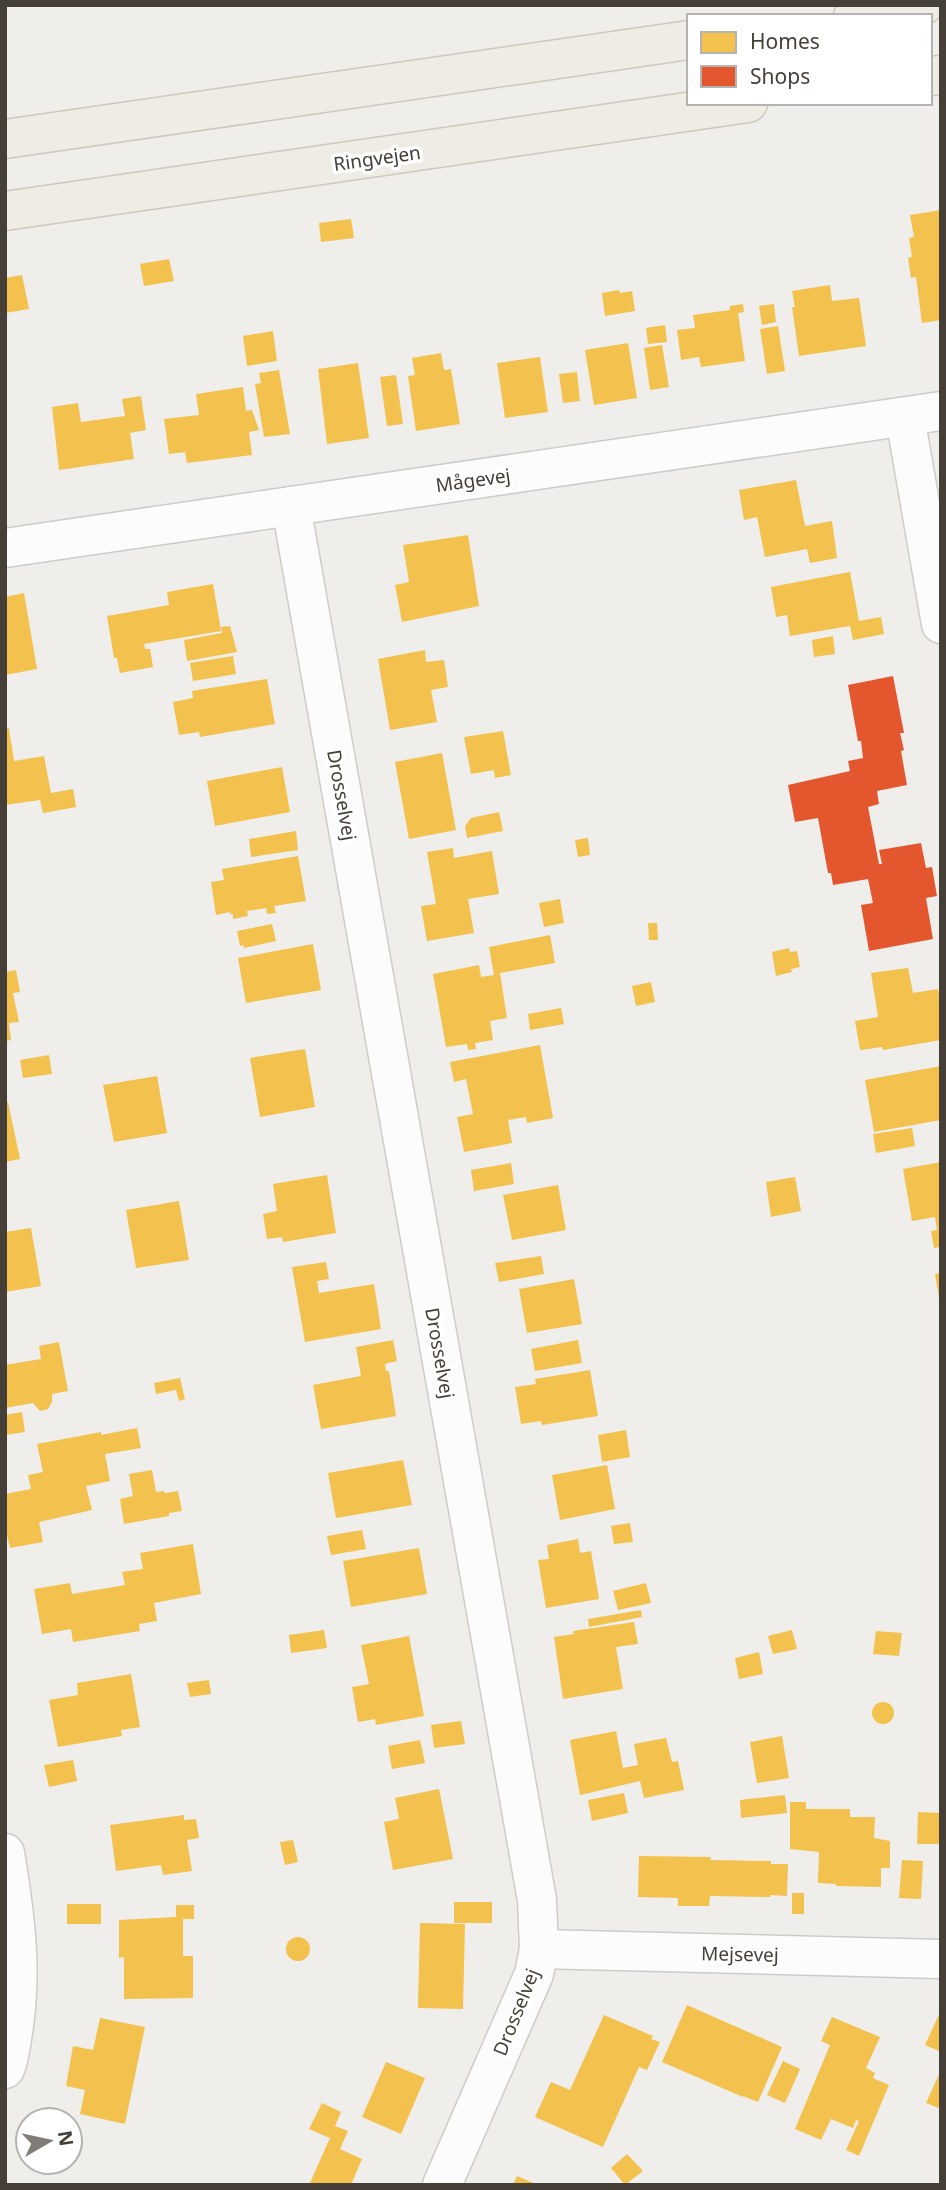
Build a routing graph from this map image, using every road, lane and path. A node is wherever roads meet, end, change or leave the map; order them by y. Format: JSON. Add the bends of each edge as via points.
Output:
{"nodes":[{"id":1,"x":925,"y":5,"type":"edge"},
{"id":2,"x":866,"y":14,"type":"edge"},
{"id":3,"x":687,"y":40,"type":"edge"},
{"id":4,"x":734,"y":105,"type":"edge"},
{"id":5,"x":5,"y":139,"type":"edge"},
{"id":6,"x":5,"y":211,"type":"edge"},
{"id":7,"x":923,"y":414,"type":"edge"},
{"id":8,"x":291,"y":506,"type":"junction"},
{"id":9,"x":5,"y":548,"type":"edge"},
{"id":10,"x":941,"y":624,"type":"edge"},
{"id":11,"x":5,"y":1853,"type":"edge"},
{"id":12,"x":539,"y":1949,"type":"junction"},
{"id":13,"x":941,"y":1959,"type":"edge"},
{"id":14,"x":5,"y":2069,"type":"edge"},
{"id":15,"x":442,"y":2185,"type":"edge"}],
"edges":[{"from":1,"to":2,"type":"main road"},
{"from":3,"to":5,"type":"main road"},
{"from":4,"to":6,"type":"main road","name":"Ringvejen"},
{"from":7,"to":8,"type":"street","name":"Mågevej"},
{"from":7,"to":10,"type":"street"},
{"from":8,"to":9,"type":"street","name":"Mågevej"},
{"from":8,"to":12,"type":"street","name":"Drosselvej","via":[[537,1899]]},
{"from":11,"to":14,"type":"street","via":[[18,1956],[18,2002]]},
{"from":12,"to":13,"type":"street","name":"Mejsevej"},
{"from":12,"to":15,"type":"street","name":"Drosselvej","via":[[534,1974]]}]}
